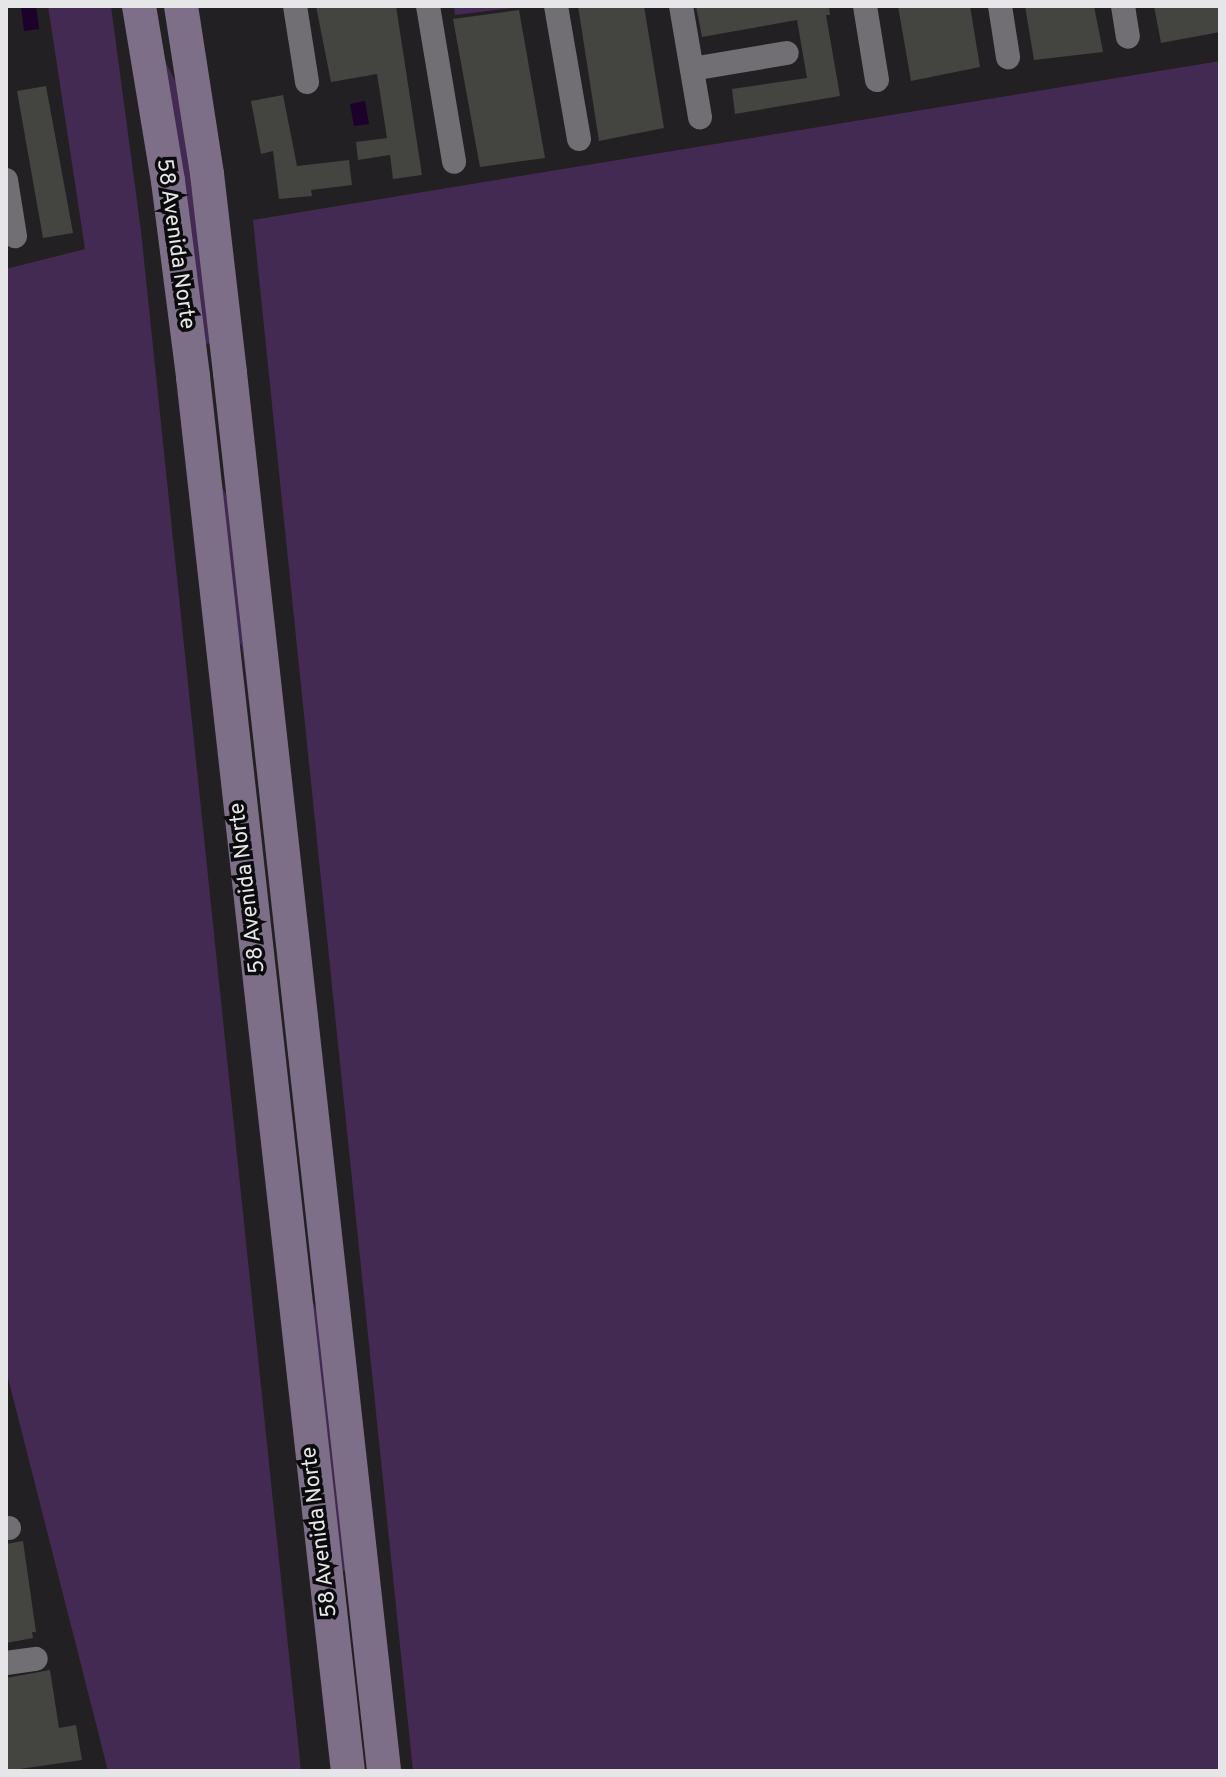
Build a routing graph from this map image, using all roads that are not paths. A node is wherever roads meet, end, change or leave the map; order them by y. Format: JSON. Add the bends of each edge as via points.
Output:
{"nodes":[{"id":1,"x":139,"y":6,"type":"edge"},
{"id":2,"x":181,"y":6,"type":"edge"},
{"id":3,"x":295,"y":6,"type":"edge"},
{"id":4,"x":428,"y":6,"type":"edge"},
{"id":5,"x":556,"y":6,"type":"edge"},
{"id":6,"x":681,"y":6,"type":"edge"},
{"id":7,"x":865,"y":6,"type":"edge"},
{"id":8,"x":1000,"y":6,"type":"edge"},
{"id":9,"x":1123,"y":6,"type":"edge"},
{"id":10,"x":1128,"y":37,"type":"dead end"},
{"id":11,"x":787,"y":53,"type":"dead end"},
{"id":12,"x":1008,"y":57,"type":"dead end"},
{"id":13,"x":692,"y":69,"type":"junction"},
{"id":14,"x":877,"y":80,"type":"dead end"},
{"id":15,"x":307,"y":82,"type":"dead end"},
{"id":16,"x":700,"y":117,"type":"dead end"},
{"id":17,"x":579,"y":139,"type":"dead end"},
{"id":18,"x":454,"y":162,"type":"dead end"},
{"id":19,"x":6,"y":180,"type":"edge"},
{"id":20,"x":15,"y":236,"type":"dead end"},
{"id":21,"x":230,"y":373,"type":"junction"},
{"id":22,"x":193,"y":377,"type":"junction"},
{"id":23,"x":277,"y":796,"type":"junction"},
{"id":24,"x":238,"y":802,"type":"junction"},
{"id":25,"x":323,"y":1197,"type":"junction"},
{"id":26,"x":284,"y":1201,"type":"junction"},
{"id":27,"x":367,"y":1597,"type":"junction"},
{"id":28,"x":329,"y":1600,"type":"junction"},
{"id":29,"x":36,"y":1659,"type":"dead end"},
{"id":30,"x":6,"y":1663,"type":"edge"},
{"id":31,"x":348,"y":1771,"type":"edge"},
{"id":32,"x":384,"y":1771,"type":"edge"}],
"edges":[{"from":1,"to":22,"type":"main road","name":"58 Avenida Norte"},
{"from":2,"to":21,"type":"main road","name":"58 Avenida Norte"},
{"from":3,"to":15,"type":"street"},
{"from":4,"to":18,"type":"street"},
{"from":5,"to":17,"type":"street"},
{"from":6,"to":13,"type":"street"},
{"from":7,"to":14,"type":"street"},
{"from":8,"to":12,"type":"street"},
{"from":9,"to":10,"type":"street"},
{"from":11,"to":13,"type":"street"},
{"from":13,"to":16,"type":"street"},
{"from":19,"to":20,"type":"street"},
{"from":21,"to":22,"type":"main road"},
{"from":21,"to":23,"type":"main road","name":"58 Avenida Norte"},
{"from":22,"to":24,"type":"main road","name":"58 Avenida Norte"},
{"from":23,"to":24,"type":"main road"},
{"from":23,"to":25,"type":"main road","name":"58 Avenida Norte"},
{"from":24,"to":26,"type":"main road","name":"58 Avenida Norte"},
{"from":25,"to":26,"type":"main road"},
{"from":25,"to":27,"type":"main road","name":"58 Avenida Norte"},
{"from":26,"to":28,"type":"main road","name":"58 Avenida Norte"},
{"from":27,"to":28,"type":"main road"},
{"from":27,"to":32,"type":"main road","name":"58 Avenida Norte"},
{"from":28,"to":31,"type":"main road","name":"58 Avenida Norte"},
{"from":29,"to":30,"type":"street"}]}
